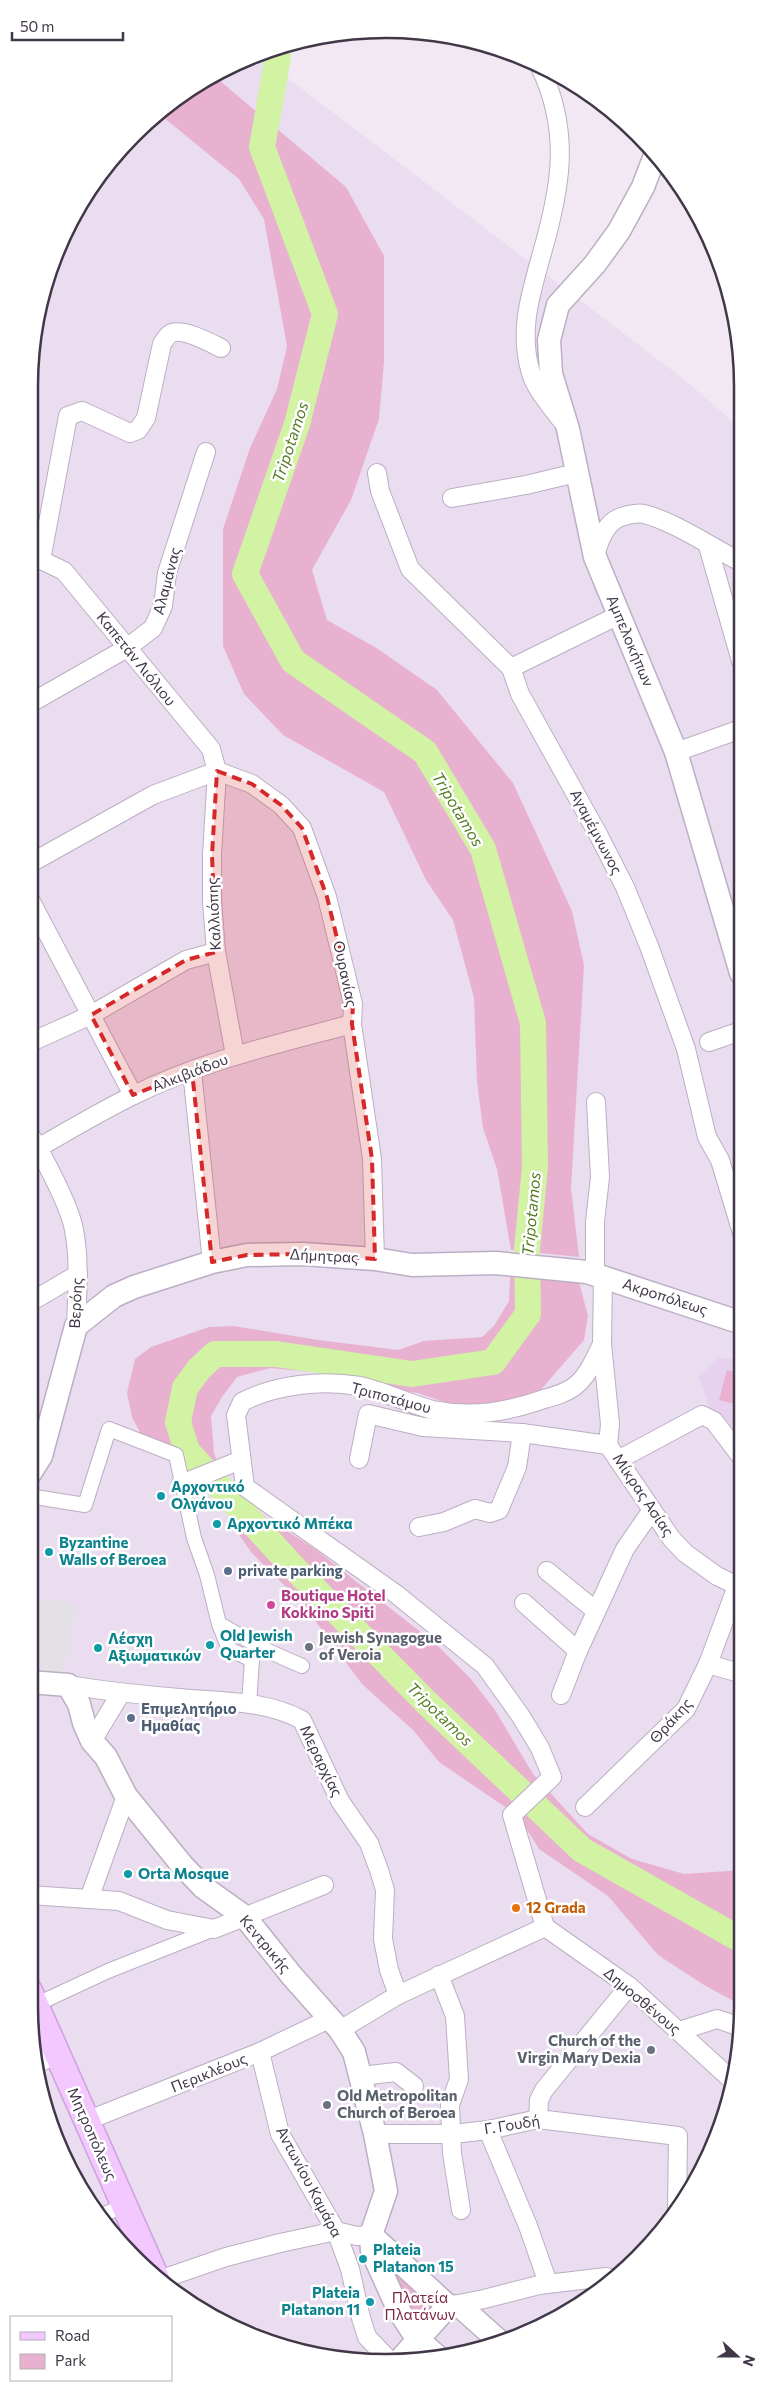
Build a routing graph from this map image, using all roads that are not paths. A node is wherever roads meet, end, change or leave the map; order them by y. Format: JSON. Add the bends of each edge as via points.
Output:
{"nodes":[{"id":1,"x":544,"y":75,"type":"edge"},
{"id":2,"x":653,"y":162,"type":"edge"},
{"id":3,"x":221,"y":348,"type":"dead end"},
{"id":4,"x":568,"y":429,"type":"junction"},
{"id":5,"x":206,"y":452,"type":"dead end"},
{"id":6,"x":377,"y":473,"type":"dead end"},
{"id":7,"x":576,"y":473,"type":"junction"},
{"id":8,"x":452,"y":498,"type":"dead end"},
{"id":9,"x":708,"y":546,"type":"junction"},
{"id":10,"x":38,"y":547,"type":"edge"},
{"id":11,"x":595,"y":557,"type":"junction"},
{"id":12,"x":734,"y":559,"type":"edge"},
{"id":13,"x":38,"y":561,"type":"edge"},
{"id":14,"x":619,"y":615,"type":"junction"},
{"id":15,"x":734,"y":637,"type":"edge"},
{"id":16,"x":127,"y":648,"type":"junction"},
{"id":17,"x":511,"y":668,"type":"junction"},
{"id":18,"x":38,"y":699,"type":"edge"},
{"id":19,"x":734,"y":731,"type":"edge"},
{"id":20,"x":676,"y":752,"type":"junction"},
{"id":21,"x":217,"y":771,"type":"junction"},
{"id":22,"x":38,"y":859,"type":"edge"},
{"id":23,"x":38,"y":915,"type":"edge"},
{"id":24,"x":734,"y":948,"type":"edge"},
{"id":25,"x":216,"y":952,"type":"junction"},
{"id":26,"x":91,"y":1015,"type":"junction"},
{"id":27,"x":352,"y":1024,"type":"junction"},
{"id":28,"x":734,"y":1034,"type":"edge"},
{"id":29,"x":38,"y":1039,"type":"edge"},
{"id":30,"x":709,"y":1042,"type":"dead end"},
{"id":31,"x":235,"y":1055,"type":"junction"},
{"id":32,"x":192,"y":1071,"type":"junction"},
{"id":33,"x":133,"y":1095,"type":"junction"},
{"id":34,"x":596,"y":1102,"type":"dead end"},
{"id":35,"x":38,"y":1147,"type":"edge"},
{"id":36,"x":38,"y":1160,"type":"edge"},
{"id":37,"x":734,"y":1206,"type":"edge"},
{"id":38,"x":375,"y":1259,"type":"junction"},
{"id":39,"x":212,"y":1262,"type":"junction"},
{"id":40,"x":78,"y":1274,"type":"junction"},
{"id":41,"x":595,"y":1274,"type":"junction"},
{"id":42,"x":38,"y":1298,"type":"edge"},
{"id":43,"x":734,"y":1320,"type":"edge"},
{"id":44,"x":76,"y":1326,"type":"junction"},
{"id":45,"x":602,"y":1344,"type":"junction"},
{"id":46,"x":522,"y":1433,"type":"junction"},
{"id":47,"x":608,"y":1445,"type":"junction"},
{"id":48,"x":734,"y":1447,"type":"edge"},
{"id":49,"x":38,"y":1459,"type":"edge"},
{"id":50,"x":358,"y":1459,"type":"dead end"},
{"id":51,"x":241,"y":1460,"type":"junction"},
{"id":52,"x":618,"y":1460,"type":"junction"},
{"id":53,"x":181,"y":1484,"type":"junction"},
{"id":54,"x":38,"y":1497,"type":"edge"},
{"id":55,"x":652,"y":1510,"type":"junction"},
{"id":56,"x":419,"y":1527,"type":"dead end"},
{"id":57,"x":548,"y":1571,"type":"dead end"},
{"id":58,"x":734,"y":1584,"type":"edge"},
{"id":59,"x":734,"y":1601,"type":"edge"},
{"id":60,"x":524,"y":1603,"type":"dead end"},
{"id":61,"x":596,"y":1611,"type":"junction"},
{"id":62,"x":219,"y":1624,"type":"junction"},
{"id":63,"x":578,"y":1651,"type":"junction"},
{"id":64,"x":708,"y":1664,"type":"junction"},
{"id":65,"x":302,"y":1666,"type":"dead end"},
{"id":66,"x":734,"y":1671,"type":"edge"},
{"id":67,"x":38,"y":1683,"type":"edge"},
{"id":68,"x":68,"y":1685,"type":"junction"},
{"id":69,"x":121,"y":1693,"type":"junction"},
{"id":70,"x":561,"y":1695,"type":"dead end"},
{"id":71,"x":250,"y":1704,"type":"junction"},
{"id":72,"x":92,"y":1741,"type":"junction"},
{"id":73,"x":126,"y":1796,"type":"junction"},
{"id":74,"x":585,"y":1807,"type":"dead end"},
{"id":75,"x":324,"y":1885,"type":"dead end"},
{"id":76,"x":38,"y":1896,"type":"edge"},
{"id":77,"x":90,"y":1899,"type":"junction"},
{"id":78,"x":246,"y":1917,"type":"junction"},
{"id":79,"x":545,"y":1927,"type":"junction"},
{"id":80,"x":214,"y":1929,"type":"junction"},
{"id":81,"x":439,"y":1975,"type":"junction"},
{"id":82,"x":629,"y":1986,"type":"junction"},
{"id":83,"x":38,"y":1995,"type":"edge"},
{"id":84,"x":398,"y":1995,"type":"junction"},
{"id":85,"x":335,"y":2024,"type":"junction"},
{"id":86,"x":734,"y":2025,"type":"edge"},
{"id":87,"x":38,"y":2026,"type":"edge"},
{"id":88,"x":679,"y":2031,"type":"junction"},
{"id":89,"x":260,"y":2052,"type":"junction"},
{"id":90,"x":45,"y":2059,"type":"edge"},
{"id":91,"x":362,"y":2076,"type":"junction"},
{"id":92,"x":727,"y":2076,"type":"edge"},
{"id":93,"x":414,"y":2086,"type":"dead end"},
{"id":94,"x":538,"y":2119,"type":"junction"},
{"id":95,"x":86,"y":2121,"type":"junction"},
{"id":96,"x":488,"y":2130,"type":"junction"},
{"id":97,"x":375,"y":2134,"type":"junction"},
{"id":98,"x":453,"y":2134,"type":"junction"},
{"id":99,"x":677,"y":2197,"type":"edge"},
{"id":100,"x":113,"y":2210,"type":"edge"},
{"id":101,"x":461,"y":2210,"type":"dead end"},
{"id":102,"x":336,"y":2231,"type":"junction"},
{"id":103,"x":371,"y":2236,"type":"junction"},
{"id":104,"x":138,"y":2249,"type":"edge"},
{"id":105,"x":169,"y":2277,"type":"edge"},
{"id":106,"x":603,"y":2277,"type":"edge"},
{"id":107,"x":548,"y":2283,"type":"junction"},
{"id":108,"x":448,"y":2306,"type":"junction"},
{"id":109,"x":494,"y":2336,"type":"edge"},
{"id":110,"x":418,"y":2340,"type":"junction"},
{"id":111,"x":431,"y":2351,"type":"edge"},
{"id":112,"x":406,"y":2353,"type":"edge"},
{"id":113,"x":383,"y":2354,"type":"edge"}],
"edges":[{"from":1,"to":4,"type":"street","via":[[552,92],[561,149],[554,203],[526,311],[527,355],[539,390]]},
{"from":2,"to":4,"type":"street","name":"Αμπελοκήπων","via":[[619,231],[558,305],[549,340],[551,374]]},
{"from":3,"to":10,"type":"street","via":[[190,335],[174,332],[169,335],[162,344],[146,418],[138,430],[130,433],[82,411],[68,416]]},
{"from":4,"to":7,"type":"street","name":"Αμπελοκήπων"},
{"from":5,"to":16,"type":"street","name":"Αλαμάνας","via":[[167,573],[159,618],[153,628]]},
{"from":6,"to":17,"type":"street","name":"Αγαμέμνωνος","via":[[380,491],[411,572]]},
{"from":7,"to":8,"type":"street"},
{"from":7,"to":11,"type":"street","name":"Αμπελοκήπων"},
{"from":9,"to":11,"type":"street","via":[[643,513],[614,520],[599,542]]},
{"from":9,"to":12,"type":"street"},
{"from":9,"to":15,"type":"street"},
{"from":11,"to":14,"type":"street","name":"Αμπελοκήπων"},
{"from":13,"to":16,"type":"street","name":"Καπετάν Λιόλιου","via":[[64,571]]},
{"from":14,"to":17,"type":"street"},
{"from":14,"to":20,"type":"street","name":"Αμπελοκήπων"},
{"from":16,"to":18,"type":"street","name":"Αλαμάνας"},
{"from":16,"to":21,"type":"street","name":"Καπετάν Λιόλιου","via":[[211,749]]},
{"from":17,"to":37,"type":"street","name":"Αγαμέμνωνος","via":[[520,694],[625,887],[686,1049],[706,1134],[720,1160]]},
{"from":19,"to":20,"type":"street"},
{"from":20,"to":24,"type":"street","name":"Αμπελοκήπων"},
{"from":21,"to":22,"type":"street","via":[[153,795]]},
{"from":21,"to":25,"type":"street","name":"Καλλιόπης","via":[[212,855]]},
{"from":21,"to":27,"type":"street","name":"Ουρανίας","via":[[252,784],[281,805],[302,828],[328,897],[354,1004]]},
{"from":23,"to":26,"type":"street"},
{"from":25,"to":26,"type":"street","via":[[186,960]]},
{"from":25,"to":31,"type":"street","name":"Καλλιόπης"},
{"from":26,"to":29,"type":"street"},
{"from":26,"to":33,"type":"street"},
{"from":27,"to":31,"type":"street","name":"Αλκιβιάδου"},
{"from":27,"to":38,"type":"street","name":"Ουρανίας","via":[[372,1159]]},
{"from":28,"to":30,"type":"street"},
{"from":31,"to":32,"type":"street","name":"Αλκιβιάδου"},
{"from":32,"to":33,"type":"street","name":"Αλκιβιάδου"},
{"from":32,"to":39,"type":"street"},
{"from":33,"to":35,"type":"street","name":"Αλκιβιάδου"},
{"from":34,"to":41,"type":"street","name":"Μίκρας Ασίας","via":[[600,1177],[595,1222]]},
{"from":36,"to":40,"type":"street","name":"Βερόης","via":[[74,1229]]},
{"from":38,"to":39,"type":"street","name":"Δήμητρας","via":[[294,1254],[247,1255]]},
{"from":38,"to":41,"type":"street","name":"Δήμητρας","via":[[412,1265],[496,1263]]},
{"from":39,"to":44,"type":"street","name":"Δήμητρας","via":[[114,1296]]},
{"from":40,"to":42,"type":"street"},
{"from":40,"to":44,"type":"street","name":"Βερόης"},
{"from":41,"to":43,"type":"street","name":"Ακροπόλεως"},
{"from":41,"to":45,"type":"street","name":"Μίκρας Ασίας"},
{"from":44,"to":49,"type":"street","name":"Βερόης"},
{"from":45,"to":47,"type":"street","name":"Μίκρας Ασίας","via":[[610,1424]]},
{"from":45,"to":51,"type":"street","name":"Τριποτάμου","via":[[585,1376],[568,1391],[492,1413],[434,1410],[361,1386],[305,1384],[261,1394],[242,1402],[237,1410]]},
{"from":46,"to":47,"type":"street","name":"Τριποτάμου"},
{"from":46,"to":50,"type":"street","name":"Τριποτάμου","via":[[423,1427],[368,1414]]},
{"from":46,"to":56,"type":"street","via":[[517,1468],[499,1510],[475,1509],[444,1522]]},
{"from":47,"to":52,"type":"street","name":"Μίκρας Ασίας"},
{"from":48,"to":52,"type":"street","via":[[714,1421],[702,1415]]},
{"from":51,"to":53,"type":"street"},
{"from":51,"to":79,"type":"street","name":"Τριποτάμου","via":[[245,1487],[396,1594],[485,1666],[520,1715],[540,1748],[552,1777],[512,1815]]},
{"from":52,"to":55,"type":"street","name":"Μίκρας Ασίας"},
{"from":53,"to":54,"type":"street","via":[[176,1455],[109,1429],[85,1505]]},
{"from":53,"to":62,"type":"street"},
{"from":55,"to":58,"type":"street","name":"Μίκρας Ασίας","via":[[685,1553]]},
{"from":55,"to":61,"type":"street","via":[[625,1549]]},
{"from":57,"to":61,"type":"street"},
{"from":59,"to":64,"type":"street","name":"Θράκης"},
{"from":60,"to":63,"type":"street"},
{"from":61,"to":63,"type":"street"},
{"from":62,"to":65,"type":"street"},
{"from":62,"to":71,"type":"street","via":[[229,1649],[252,1660]]},
{"from":63,"to":70,"type":"street"},
{"from":64,"to":66,"type":"street"},
{"from":64,"to":74,"type":"street","name":"Θράκης","via":[[686,1709]]},
{"from":67,"to":68,"type":"street"},
{"from":68,"to":69,"type":"street","name":"Μεραρχίας"},
{"from":68,"to":72,"type":"street","name":"Κεντρικής","via":[[79,1704]]},
{"from":69,"to":71,"type":"street","name":"Μεραρχίας"},
{"from":69,"to":72,"type":"street"},
{"from":71,"to":84,"type":"street","name":"Μεραρχίας","via":[[279,1710],[302,1720],[340,1801],[369,1843],[385,1890],[383,1939]]},
{"from":72,"to":73,"type":"street","name":"Κεντρικής","via":[[106,1757]]},
{"from":73,"to":77,"type":"street"},
{"from":73,"to":78,"type":"street","name":"Κεντρικής","via":[[203,1887]]},
{"from":75,"to":78,"type":"street"},
{"from":76,"to":77,"type":"street"},
{"from":77,"to":80,"type":"street","via":[[119,1902],[167,1920]]},
{"from":78,"to":80,"type":"street"},
{"from":78,"to":85,"type":"street","name":"Κεντρικής"},
{"from":79,"to":81,"type":"street","name":"Περικλέους"},
{"from":79,"to":82,"type":"street","name":"Δημοσθένους"},
{"from":80,"to":83,"type":"street"},
{"from":81,"to":84,"type":"street","name":"Περικλέους"},
{"from":81,"to":98,"type":"street","via":[[454,2016],[459,2061],[459,2079],[450,2105]]},
{"from":82,"to":88,"type":"street","name":"Δημοσθένους"},
{"from":82,"to":94,"type":"street","via":[[544,2090],[539,2100]]},
{"from":84,"to":85,"type":"street","name":"Περικλέους"},
{"from":85,"to":89,"type":"street","name":"Περικλέους"},
{"from":85,"to":91,"type":"street","name":"Κεντρικής","via":[[354,2052]]},
{"from":86,"to":88,"type":"street","via":[[717,2019]]},
{"from":87,"to":90,"type":"main road","name":"Μητροπόλεως"},
{"from":88,"to":92,"type":"street","name":"Δημοσθένους"},
{"from":89,"to":95,"type":"street","name":"Περικλέους"},
{"from":89,"to":102,"type":"street","name":"Αντωνίου Καμάρα","via":[[280,2134]]},
{"from":90,"to":95,"type":"main road","name":"Μητροπόλεως"},
{"from":91,"to":93,"type":"street","via":[[396,2072]]},
{"from":91,"to":97,"type":"street","name":"Κεντρικής"},
{"from":94,"to":96,"type":"street","name":"Γ. Γουδή"},
{"from":94,"to":99,"type":"street","name":"Γ. Γουδή","via":[[678,2136]]},
{"from":95,"to":100,"type":"main road","name":"Μητροπόλεως"},
{"from":96,"to":98,"type":"street","name":"Γ. Γουδή"},
{"from":96,"to":107,"type":"street"},
{"from":97,"to":98,"type":"street","name":"Γ. Γουδή"},
{"from":97,"to":103,"type":"street","name":"Κεντρικής","via":[[386,2190]]},
{"from":98,"to":101,"type":"street","via":[[452,2153]]},
{"from":100,"to":104,"type":"main road","name":"Μητροπόλεως"},
{"from":102,"to":103,"type":"street"},
{"from":102,"to":105,"type":"street","via":[[226,2257]]},
{"from":102,"to":113,"type":"street","name":"Αντωνίου Καμάρα","via":[[350,2268],[368,2337]]},
{"from":103,"to":108,"type":"street"},
{"from":103,"to":110,"type":"street","via":[[378,2270]]},
{"from":106,"to":107,"type":"street"},
{"from":107,"to":108,"type":"street"},
{"from":108,"to":109,"type":"street","via":[[462,2307]]},
{"from":108,"to":110,"type":"street"},
{"from":110,"to":111,"type":"street"},
{"from":110,"to":112,"type":"street"}]}
